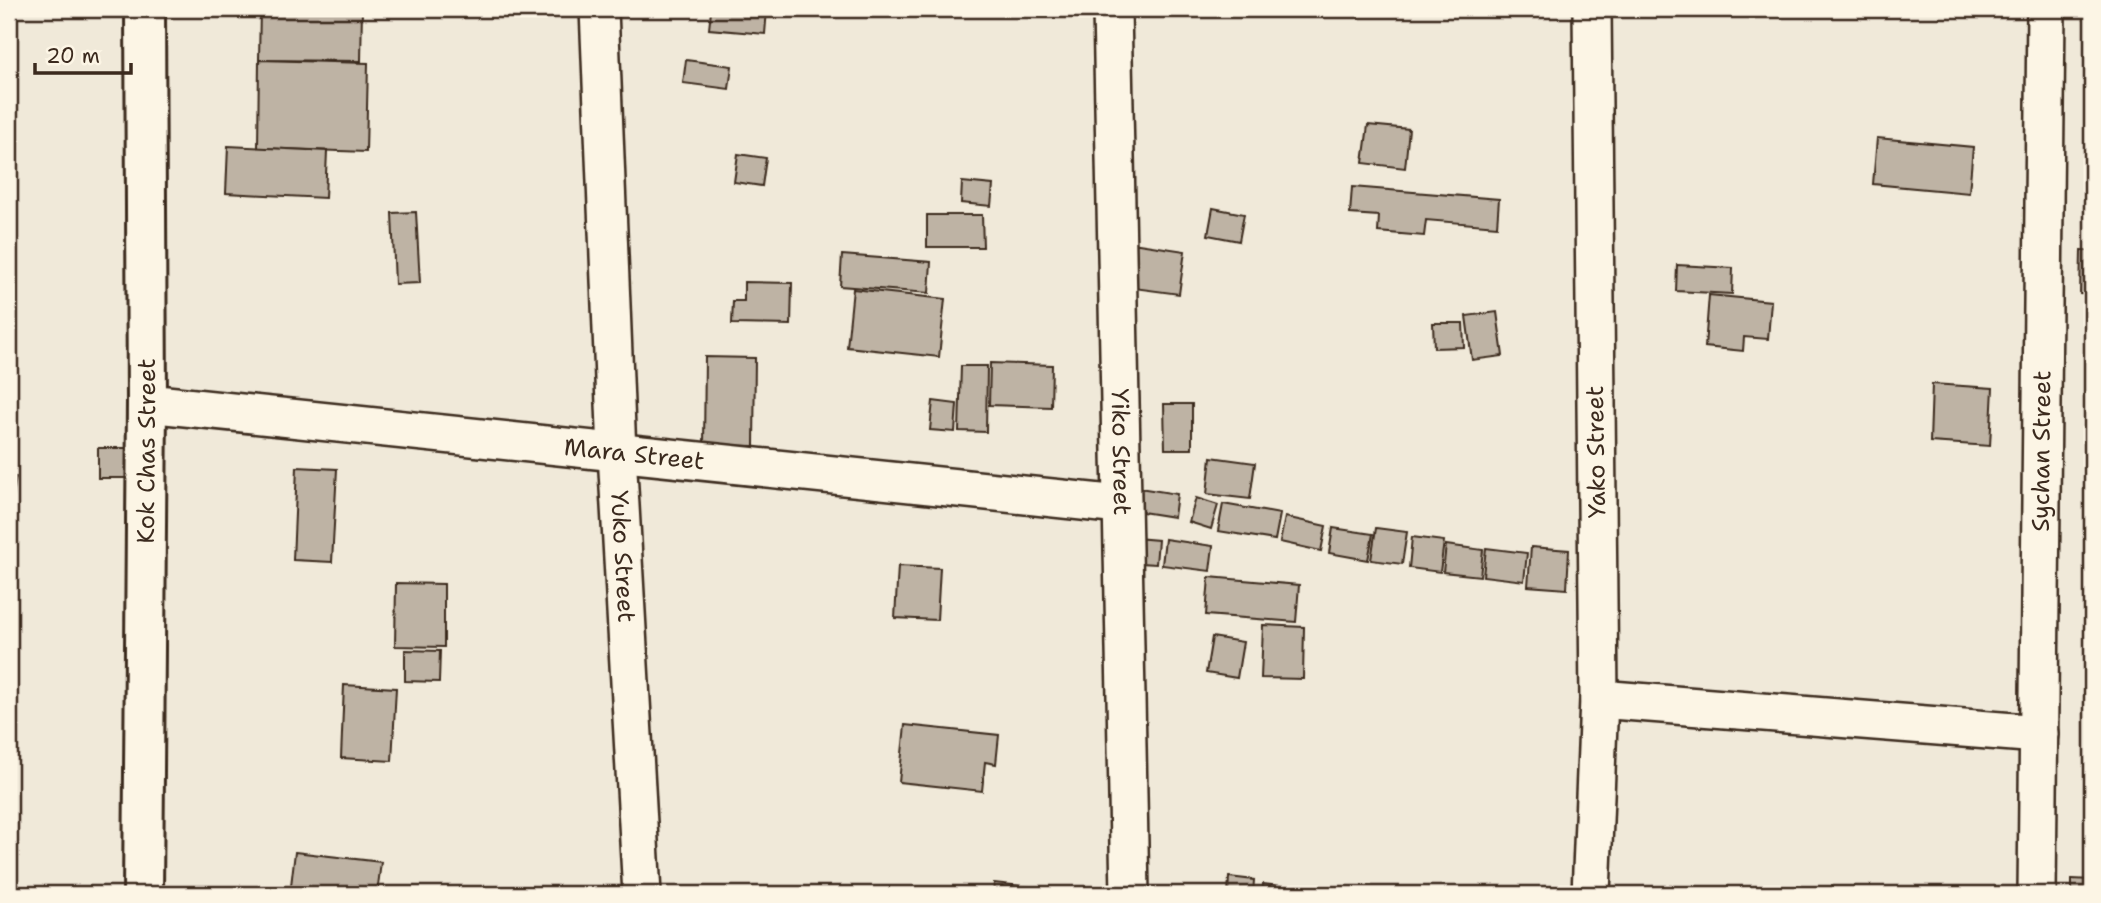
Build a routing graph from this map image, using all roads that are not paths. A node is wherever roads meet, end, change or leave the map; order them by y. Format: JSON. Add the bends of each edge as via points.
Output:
{"nodes":[{"id":1,"x":145,"y":9,"type":"edge"},
{"id":2,"x":599,"y":9,"type":"edge"},
{"id":3,"x":1112,"y":9,"type":"edge"},
{"id":4,"x":1592,"y":9,"type":"edge"},
{"id":5,"x":2046,"y":9,"type":"edge"},
{"id":6,"x":147,"y":403,"type":"junction"},
{"id":7,"x":617,"y":453,"type":"junction"},
{"id":8,"x":1120,"y":505,"type":"junction"},
{"id":9,"x":1599,"y":699,"type":"junction"},
{"id":10,"x":2039,"y":734,"type":"junction"},
{"id":11,"x":143,"y":894,"type":"edge"},
{"id":12,"x":642,"y":894,"type":"edge"},
{"id":13,"x":1130,"y":894,"type":"edge"},
{"id":14,"x":1591,"y":894,"type":"edge"},
{"id":15,"x":2037,"y":894,"type":"edge"}],
"edges":[{"from":1,"to":6,"type":"street","name":"Kok Chas Street"},
{"from":2,"to":7,"type":"street","name":"Yuko Street"},
{"from":3,"to":8,"type":"street","name":"Yiko Street"},
{"from":4,"to":9,"type":"street","name":"Yako Street"},
{"from":5,"to":10,"type":"street","name":"Sychan Street"},
{"from":6,"to":7,"type":"street","name":"Mara Street"},
{"from":6,"to":11,"type":"street","name":"Kok Chas Street"},
{"from":7,"to":8,"type":"street","name":"Mara Street"},
{"from":7,"to":12,"type":"street","name":"Yuko Street"},
{"from":8,"to":13,"type":"street","name":"Yiko Street"},
{"from":9,"to":10,"type":"street"},
{"from":9,"to":14,"type":"street","name":"Yako Street"},
{"from":10,"to":15,"type":"street","name":"Sychan Street"}]}
